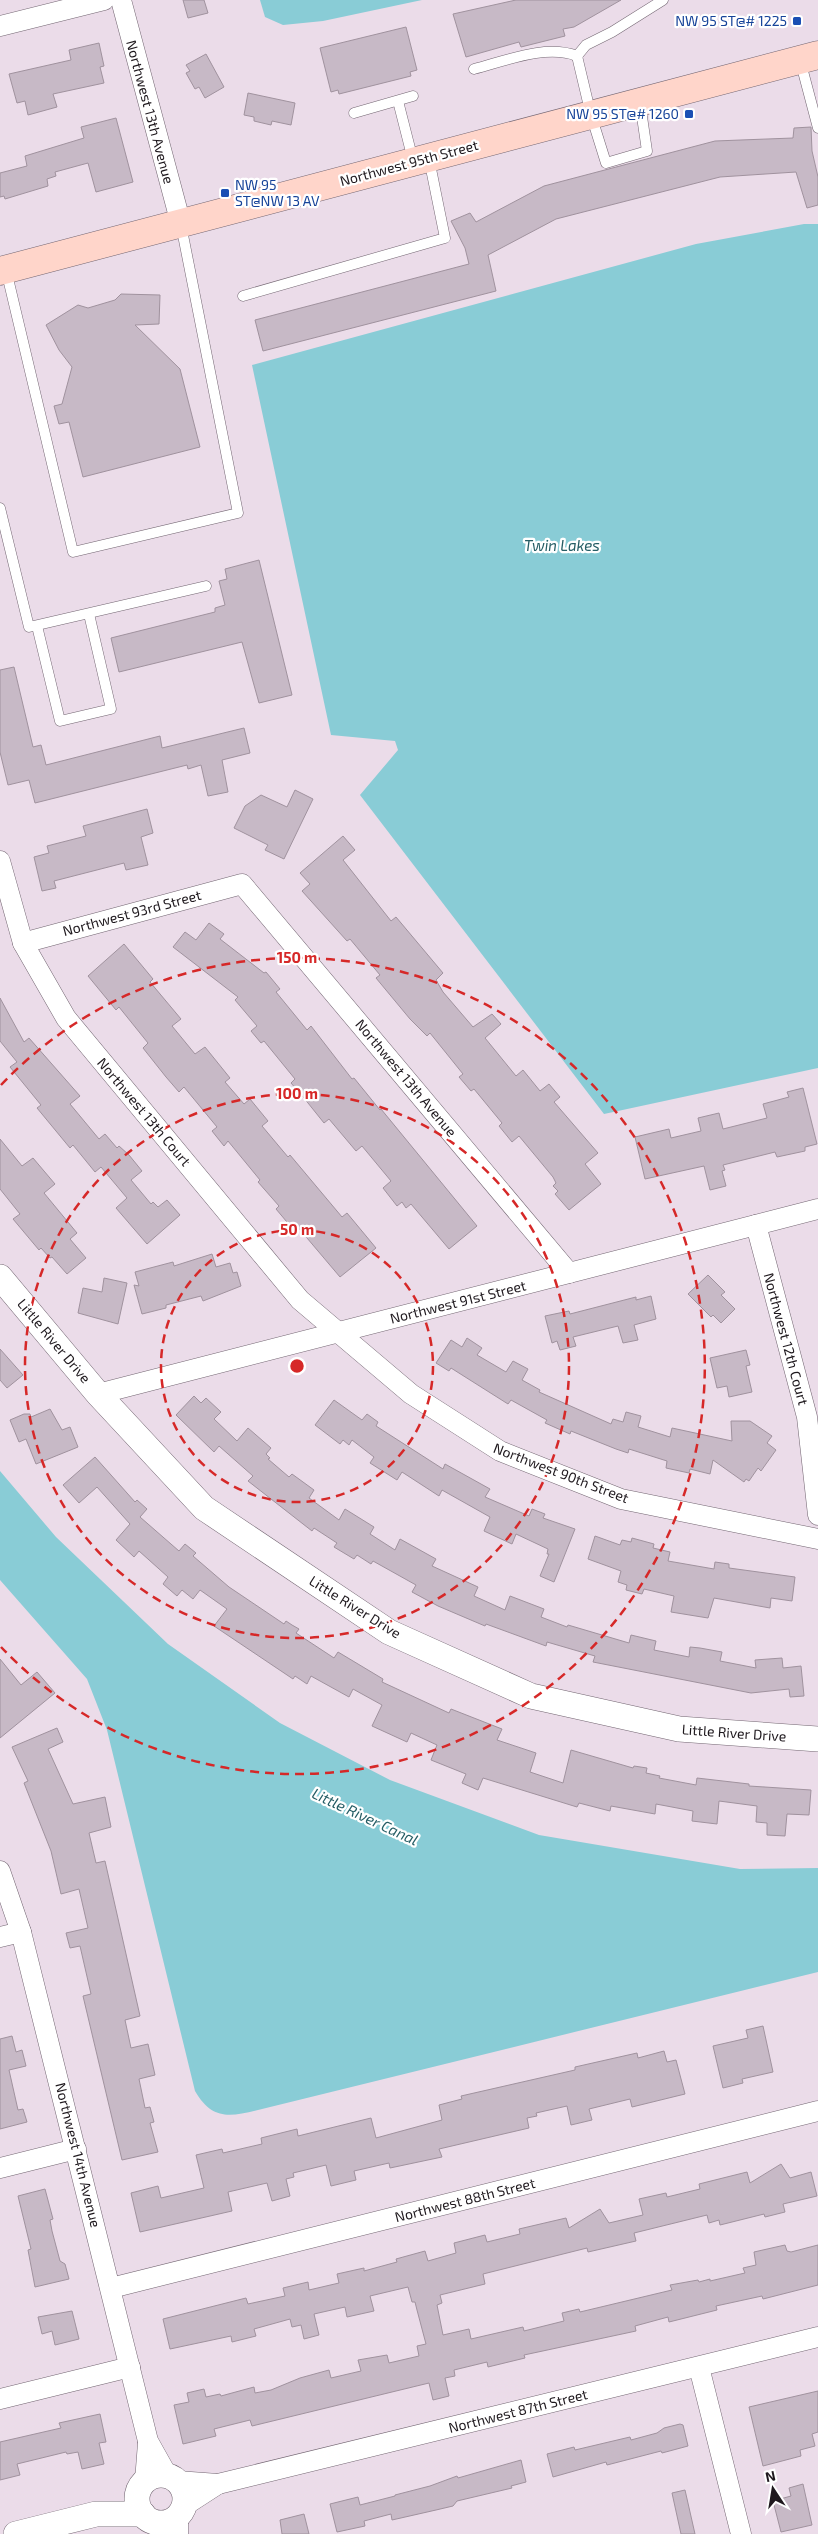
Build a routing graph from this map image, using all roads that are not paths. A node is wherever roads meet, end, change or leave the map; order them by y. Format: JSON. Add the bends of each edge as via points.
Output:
{"nodes":[{"id":1,"x":104,"y":0,"type":"edge"},
{"id":2,"x":121,"y":0,"type":"edge"},
{"id":3,"x":663,"y":0,"type":"edge"},
{"id":4,"x":0,"y":26,"type":"edge"},
{"id":5,"x":577,"y":56,"type":"junction"},
{"id":6,"x":809,"y":57,"type":"edge"},
{"id":7,"x":474,"y":69,"type":"dead end"},
{"id":8,"x":413,"y":96,"type":"dead end"},
{"id":9,"x":398,"y":100,"type":"junction"},
{"id":10,"x":640,"y":102,"type":"junction"},
{"id":11,"x":354,"y":113,"type":"dead end"},
{"id":12,"x":591,"y":115,"type":"junction"},
{"id":13,"x":818,"y":128,"type":"edge"},
{"id":14,"x":422,"y":160,"type":"junction"},
{"id":15,"x":181,"y":224,"type":"junction"},
{"id":16,"x":3,"y":270,"type":"edge"},
{"id":17,"x":243,"y":296,"type":"dead end"},
{"id":18,"x":0,"y":508,"type":"edge"},
{"id":19,"x":206,"y":586,"type":"dead end"},
{"id":20,"x":89,"y":614,"type":"junction"},
{"id":21,"x":37,"y":626,"type":"junction"},
{"id":22,"x":0,"y":861,"type":"edge"},
{"id":23,"x":242,"y":884,"type":"joint"},
{"id":24,"x":23,"y":943,"type":"junction"},
{"id":25,"x":818,"y":1209,"type":"edge"},
{"id":26,"x":756,"y":1225,"type":"junction"},
{"id":27,"x":569,"y":1273,"type":"junction"},
{"id":28,"x":0,"y":1277,"type":"edge"},
{"id":29,"x":338,"y":1333,"type":"junction"},
{"id":30,"x":98,"y":1394,"type":"junction"},
{"id":31,"x":818,"y":1515,"type":"edge"},
{"id":32,"x":818,"y":1539,"type":"edge"},
{"id":33,"x":818,"y":1739,"type":"edge"},
{"id":34,"x":0,"y":1871,"type":"edge"},
{"id":35,"x":21,"y":1932,"type":"junction"},
{"id":36,"x":0,"y":1937,"type":"edge"},
{"id":37,"x":818,"y":2111,"type":"edge"},
{"id":38,"x":76,"y":2149,"type":"junction"},
{"id":39,"x":0,"y":2168,"type":"edge"},
{"id":40,"x":112,"y":2288,"type":"junction"},
{"id":41,"x":818,"y":2337,"type":"edge"},
{"id":42,"x":130,"y":2367,"type":"junction"},
{"id":43,"x":699,"y":2367,"type":"junction"},
{"id":44,"x":0,"y":2399,"type":"edge"},
{"id":45,"x":157,"y":2482,"type":"junction"},
{"id":46,"x":218,"y":2484,"type":"junction"},
{"id":47,"x":96,"y":2514,"type":"junction"},
{"id":48,"x":168,"y":2521,"type":"edge"},
{"id":49,"x":16,"y":2534,"type":"edge"},
{"id":50,"x":741,"y":2534,"type":"edge"}],
"edges":[{"from":1,"to":4,"type":"street"},
{"from":2,"to":15,"type":"street","name":"Northwest 13th Avenue"},
{"from":3,"to":5,"type":"lane","via":[[586,45]]},
{"from":5,"to":7,"type":"lane","via":[[564,51],[548,52]]},
{"from":5,"to":12,"type":"lane"},
{"from":6,"to":10,"type":"main road","name":"Northwest 95th Street"},
{"from":6,"to":13,"type":"lane"},
{"from":8,"to":9,"type":"lane"},
{"from":9,"to":11,"type":"lane"},
{"from":9,"to":14,"type":"lane"},
{"from":10,"to":12,"type":"main road","name":"Northwest 95th Street"},
{"from":10,"to":12,"type":"lane","via":[[647,151],[606,162]]},
{"from":12,"to":14,"type":"main road","name":"Northwest 95th Street"},
{"from":14,"to":15,"type":"main road","name":"Northwest 95th Street"},
{"from":14,"to":17,"type":"lane","via":[[445,238]]},
{"from":15,"to":16,"type":"main road","name":"Northwest 95th Street"},
{"from":15,"to":16,"type":"lane","via":[[238,513],[73,552]]},
{"from":18,"to":21,"type":"lane","via":[[29,627]]},
{"from":19,"to":20,"type":"lane"},
{"from":20,"to":21,"type":"lane"},
{"from":20,"to":21,"type":"lane","via":[[111,709],[60,721]]},
{"from":22,"to":24,"type":"street","name":"Northwest 13th Court"},
{"from":23,"to":24,"type":"street","name":"Northwest 93rd Street"},
{"from":23,"to":27,"type":"street","name":"Northwest 13th Avenue"},
{"from":24,"to":29,"type":"street","name":"Northwest 13th Court","via":[[66,1018],[300,1300]]},
{"from":25,"to":26,"type":"street","name":"Northwest 91st Street"},
{"from":26,"to":27,"type":"street","name":"Northwest 91st Street"},
{"from":26,"to":31,"type":"street","name":"Northwest 12th Court","via":[[807,1417]]},
{"from":27,"to":29,"type":"street","name":"Northwest 91st Street"},
{"from":28,"to":30,"type":"street","name":"Little River Drive"},
{"from":29,"to":30,"type":"street","name":"Northwest 91st Street"},
{"from":29,"to":32,"type":"street","name":"Northwest 90th Street","via":[[411,1394],[500,1451],[621,1499]]},
{"from":30,"to":33,"type":"street","name":"Little River Drive","via":[[204,1508],[388,1632],[530,1696],[679,1729]]},
{"from":34,"to":35,"type":"street","name":"Northwest 14th Avenue"},
{"from":35,"to":36,"type":"street"},
{"from":35,"to":38,"type":"street","name":"Northwest 14th Avenue"},
{"from":37,"to":40,"type":"street","name":"Northwest 88th Street"},
{"from":38,"to":39,"type":"street"},
{"from":38,"to":40,"type":"street","name":"Northwest 14th Avenue"},
{"from":40,"to":42,"type":"street","name":"Northwest 14th Avenue"},
{"from":41,"to":43,"type":"street","name":"Northwest 87th Street"},
{"from":42,"to":44,"type":"street"},
{"from":42,"to":45,"type":"street","name":"Northwest 14th Avenue"},
{"from":43,"to":46,"type":"street","name":"Northwest 87th Street"},
{"from":43,"to":50,"type":"street"},
{"from":45,"to":46,"type":"street","name":"Northwest 87th Street"},
{"from":45,"to":47,"type":"street","name":"Northwest 87th Street","via":[[113,2501]]},
{"from":45,"to":48,"type":"street","via":[[184,2492]]},
{"from":45,"to":48,"type":"street","via":[[137,2502]]},
{"from":46,"to":48,"type":"street","name":"Northwest 87th Street"},
{"from":47,"to":48,"type":"street","name":"Northwest 87th Street"},
{"from":47,"to":49,"type":"street","name":"Northwest 87th Street"}]}
